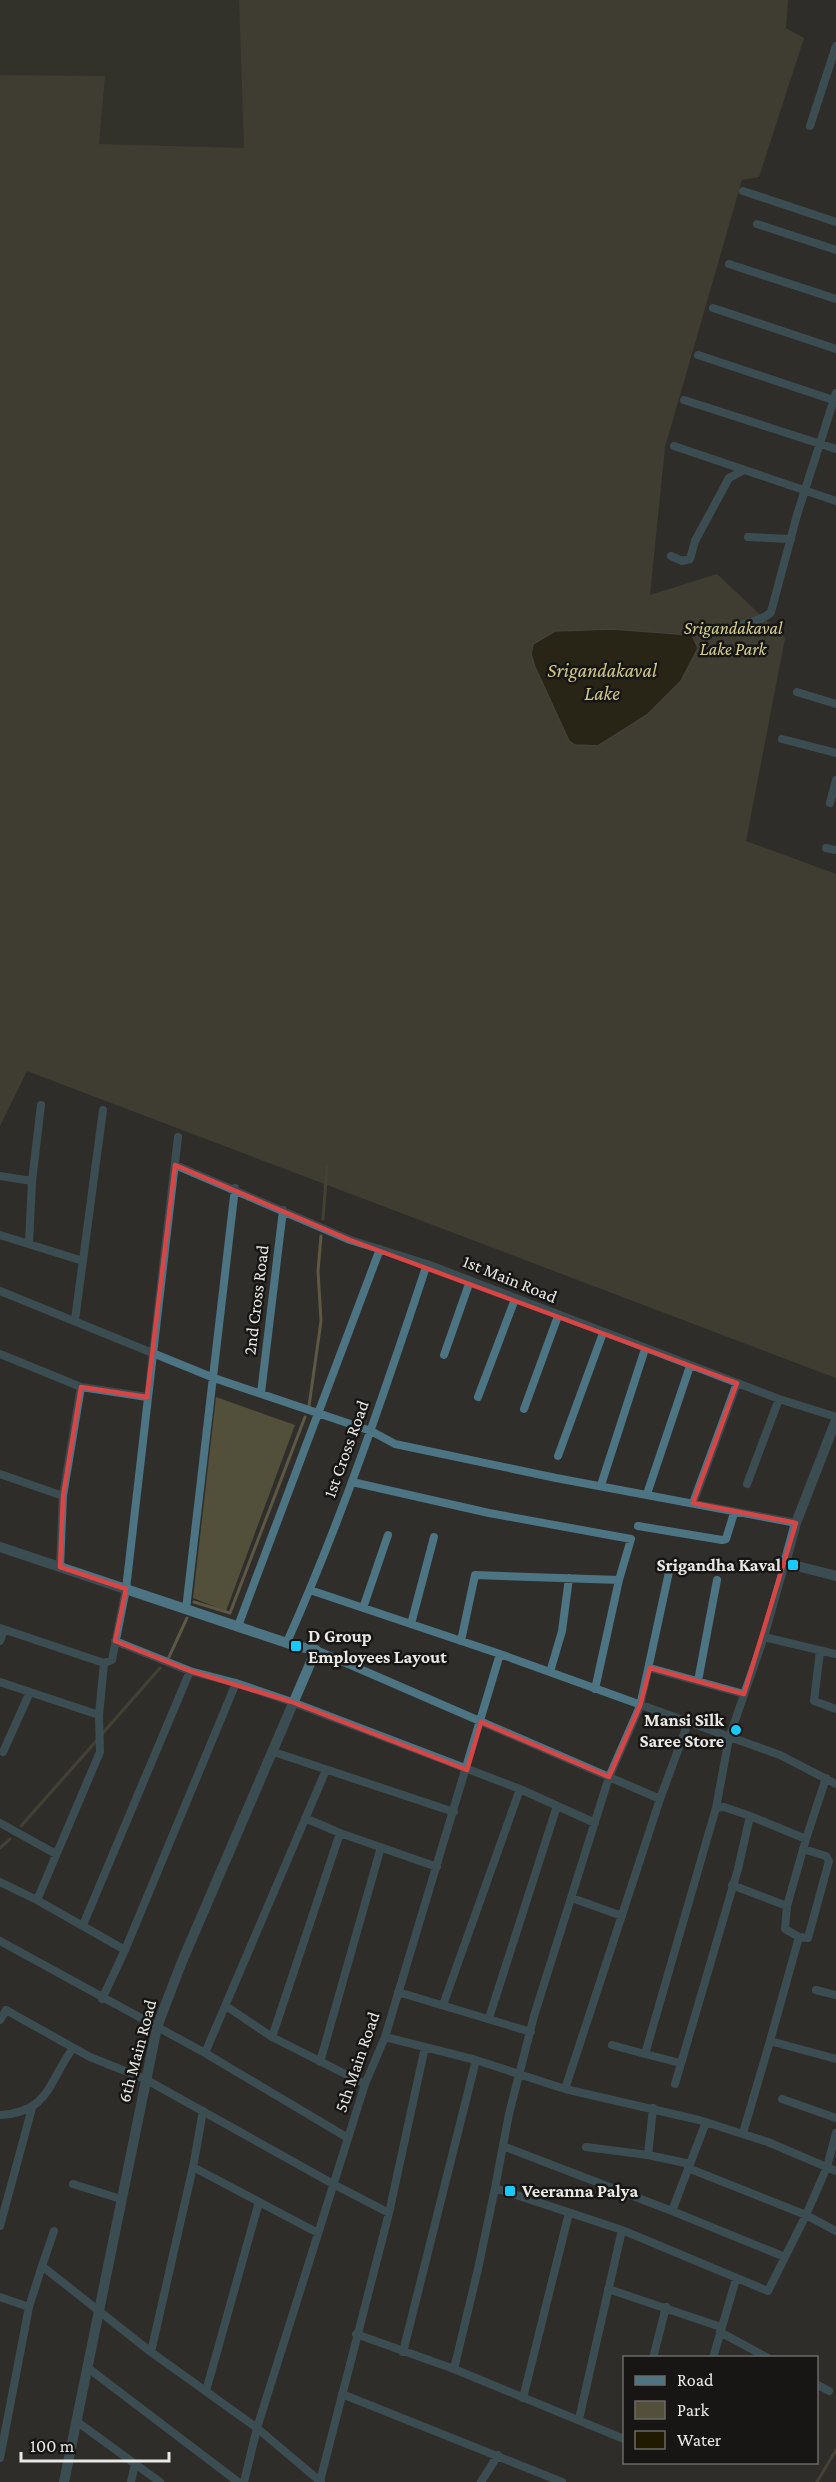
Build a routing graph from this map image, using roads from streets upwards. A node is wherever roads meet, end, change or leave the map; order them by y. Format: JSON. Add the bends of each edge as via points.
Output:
{"nodes":[{"id":1,"x":836,"y":46,"type":"edge"},
{"id":2,"x":810,"y":126,"type":"dead end"},
{"id":3,"x":743,"y":191,"type":"dead end"},
{"id":4,"x":836,"y":222,"type":"edge"},
{"id":5,"x":757,"y":224,"type":"dead end"},
{"id":6,"x":836,"y":250,"type":"edge"},
{"id":7,"x":729,"y":264,"type":"dead end"},
{"id":8,"x":836,"y":299,"type":"edge"},
{"id":9,"x":713,"y":308,"type":"dead end"},
{"id":10,"x":836,"y":349,"type":"edge"},
{"id":11,"x":698,"y":355,"type":"dead end"},
{"id":12,"x":835,"y":398,"type":"edge"},
{"id":13,"x":684,"y":400,"type":"dead end"},
{"id":14,"x":820,"y":444,"type":"junction"},
{"id":15,"x":674,"y":446,"type":"dead end"},
{"id":16,"x":836,"y":449,"type":"edge"},
{"id":17,"x":744,"y":470,"type":"junction"},
{"id":18,"x":805,"y":490,"type":"junction"},
{"id":19,"x":836,"y":501,"type":"edge"},
{"id":20,"x":748,"y":537,"type":"dead end"},
{"id":21,"x":791,"y":539,"type":"junction"},
{"id":22,"x":671,"y":556,"type":"dead end"},
{"id":23,"x":724,"y":631,"type":"dead end"},
{"id":24,"x":797,"y":692,"type":"dead end"},
{"id":25,"x":836,"y":704,"type":"edge"},
{"id":26,"x":782,"y":739,"type":"dead end"},
{"id":27,"x":836,"y":753,"type":"edge"},
{"id":28,"x":836,"y":780,"type":"edge"},
{"id":29,"x":830,"y":803,"type":"dead end"},
{"id":30,"x":826,"y":848,"type":"dead end"},
{"id":31,"x":836,"y":850,"type":"edge"},
{"id":32,"x":42,"y":1106,"type":"dead end"},
{"id":33,"x":103,"y":1110,"type":"dead end"},
{"id":34,"x":178,"y":1137,"type":"dead end"},
{"id":35,"x":175,"y":1165,"type":"junction"},
{"id":36,"x":0,"y":1176,"type":"edge"},
{"id":37,"x":32,"y":1181,"type":"junction"},
{"id":38,"x":235,"y":1188,"type":"junction"},
{"id":39,"x":283,"y":1210,"type":"junction"},
{"id":40,"x":0,"y":1235,"type":"edge"},
{"id":41,"x":29,"y":1244,"type":"junction"},
{"id":42,"x":380,"y":1249,"type":"junction"},
{"id":43,"x":83,"y":1262,"type":"junction"},
{"id":44,"x":427,"y":1264,"type":"junction"},
{"id":45,"x":470,"y":1281,"type":"junction"},
{"id":46,"x":0,"y":1291,"type":"edge"},
{"id":47,"x":515,"y":1299,"type":"junction"},
{"id":48,"x":558,"y":1316,"type":"junction"},
{"id":49,"x":75,"y":1320,"type":"junction"},
{"id":50,"x":603,"y":1333,"type":"junction"},
{"id":51,"x":645,"y":1349,"type":"junction"},
{"id":52,"x":154,"y":1353,"type":"junction"},
{"id":53,"x":0,"y":1354,"type":"edge"},
{"id":54,"x":444,"y":1355,"type":"dead end"},
{"id":55,"x":690,"y":1366,"type":"junction"},
{"id":56,"x":214,"y":1378,"type":"junction"},
{"id":57,"x":737,"y":1383,"type":"junction"},
{"id":58,"x":81,"y":1387,"type":"junction"},
{"id":59,"x":261,"y":1394,"type":"junction"},
{"id":60,"x":147,"y":1397,"type":"junction"},
{"id":61,"x":478,"y":1397,"type":"dead end"},
{"id":62,"x":778,"y":1399,"type":"junction"},
{"id":63,"x":524,"y":1409,"type":"dead end"},
{"id":64,"x":320,"y":1414,"type":"junction"},
{"id":65,"x":836,"y":1419,"type":"edge"},
{"id":66,"x":372,"y":1431,"type":"junction"},
{"id":67,"x":558,"y":1456,"type":"dead end"},
{"id":68,"x":0,"y":1474,"type":"edge"},
{"id":69,"x":352,"y":1482,"type":"junction"},
{"id":70,"x":747,"y":1484,"type":"dead end"},
{"id":71,"x":601,"y":1485,"type":"junction"},
{"id":72,"x":647,"y":1494,"type":"junction"},
{"id":73,"x":63,"y":1496,"type":"junction"},
{"id":74,"x":693,"y":1503,"type":"junction"},
{"id":75,"x":734,"y":1512,"type":"junction"},
{"id":76,"x":796,"y":1523,"type":"junction"},
{"id":77,"x":638,"y":1526,"type":"dead end"},
{"id":78,"x":388,"y":1535,"type":"dead end"},
{"id":79,"x":434,"y":1537,"type":"dead end"},
{"id":80,"x":0,"y":1547,"type":"edge"},
{"id":81,"x":785,"y":1563,"type":"junction"},
{"id":82,"x":60,"y":1567,"type":"junction"},
{"id":83,"x":669,"y":1572,"type":"dead end"},
{"id":84,"x":836,"y":1576,"type":"edge"},
{"id":85,"x":569,"y":1578,"type":"junction"},
{"id":86,"x":619,"y":1580,"type":"junction"},
{"id":87,"x":717,"y":1580,"type":"dead end"},
{"id":88,"x":126,"y":1589,"type":"junction"},
{"id":89,"x":310,"y":1590,"type":"junction"},
{"id":90,"x":186,"y":1608,"type":"junction"},
{"id":91,"x":363,"y":1608,"type":"junction"},
{"id":92,"x":411,"y":1624,"type":"junction"},
{"id":93,"x":238,"y":1626,"type":"junction"},
{"id":94,"x":2,"y":1629,"type":"edge"},
{"id":95,"x":764,"y":1637,"type":"junction"},
{"id":96,"x":0,"y":1641,"type":"edge"},
{"id":97,"x":115,"y":1641,"type":"junction"},
{"id":98,"x":461,"y":1641,"type":"junction"},
{"id":99,"x":287,"y":1642,"type":"junction"},
{"id":100,"x":316,"y":1650,"type":"junction"},
{"id":101,"x":820,"y":1651,"type":"junction"},
{"id":102,"x":500,"y":1654,"type":"junction"},
{"id":103,"x":836,"y":1654,"type":"edge"},
{"id":104,"x":104,"y":1663,"type":"junction"},
{"id":105,"x":650,"y":1668,"type":"junction"},
{"id":106,"x":190,"y":1671,"type":"junction"},
{"id":107,"x":550,"y":1672,"type":"junction"},
{"id":108,"x":698,"y":1681,"type":"junction"},
{"id":109,"x":0,"y":1682,"type":"edge"},
{"id":110,"x":236,"y":1683,"type":"junction"},
{"id":111,"x":595,"y":1689,"type":"junction"},
{"id":112,"x":30,"y":1692,"type":"junction"},
{"id":113,"x":744,"y":1694,"type":"junction"},
{"id":114,"x":292,"y":1702,"type":"junction"},
{"id":115,"x":640,"y":1706,"type":"junction"},
{"id":116,"x":836,"y":1709,"type":"edge"},
{"id":117,"x":99,"y":1714,"type":"junction"},
{"id":118,"x":482,"y":1722,"type":"junction"},
{"id":119,"x":688,"y":1723,"type":"junction"},
{"id":120,"x":729,"y":1738,"type":"junction"},
{"id":121,"x":271,"y":1751,"type":"junction"},
{"id":122,"x":3,"y":1752,"type":"dead end"},
{"id":123,"x":326,"y":1770,"type":"junction"},
{"id":124,"x":467,"y":1770,"type":"junction"},
{"id":125,"x":609,"y":1777,"type":"junction"},
{"id":126,"x":826,"y":1779,"type":"junction"},
{"id":127,"x":836,"y":1784,"type":"edge"},
{"id":128,"x":520,"y":1789,"type":"junction"},
{"id":129,"x":660,"y":1799,"type":"junction"},
{"id":130,"x":557,"y":1806,"type":"junction"},
{"id":131,"x":716,"y":1808,"type":"junction"},
{"id":132,"x":454,"y":1812,"type":"junction"},
{"id":133,"x":750,"y":1816,"type":"junction"},
{"id":134,"x":305,"y":1818,"type":"junction"},
{"id":135,"x":595,"y":1822,"type":"junction"},
{"id":136,"x":0,"y":1823,"type":"edge"},
{"id":137,"x":340,"y":1833,"type":"junction"},
{"id":138,"x":806,"y":1839,"type":"junction"},
{"id":139,"x":381,"y":1847,"type":"junction"},
{"id":140,"x":803,"y":1849,"type":"junction"},
{"id":141,"x":56,"y":1854,"type":"junction"},
{"id":142,"x":437,"y":1867,"type":"junction"},
{"id":143,"x":0,"y":1882,"type":"edge"},
{"id":144,"x":732,"y":1885,"type":"junction"},
{"id":145,"x":572,"y":1898,"type":"junction"},
{"id":146,"x":37,"y":1900,"type":"junction"},
{"id":147,"x":787,"y":1906,"type":"junction"},
{"id":148,"x":622,"y":1916,"type":"junction"},
{"id":149,"x":83,"y":1925,"type":"junction"},
{"id":150,"x":799,"y":1937,"type":"junction"},
{"id":151,"x":0,"y":1941,"type":"edge"},
{"id":152,"x":125,"y":1950,"type":"junction"},
{"id":153,"x":816,"y":1990,"type":"dead end"},
{"id":154,"x":398,"y":1992,"type":"junction"},
{"id":155,"x":836,"y":1995,"type":"edge"},
{"id":156,"x":102,"y":1999,"type":"junction"},
{"id":157,"x":443,"y":2005,"type":"junction"},
{"id":158,"x":226,"y":2006,"type":"junction"},
{"id":159,"x":489,"y":2018,"type":"junction"},
{"id":160,"x":0,"y":2020,"type":"edge"},
{"id":161,"x":157,"y":2027,"type":"junction"},
{"id":162,"x":531,"y":2032,"type":"junction"},
{"id":163,"x":272,"y":2037,"type":"junction"},
{"id":164,"x":385,"y":2037,"type":"junction"},
{"id":165,"x":770,"y":2041,"type":"junction"},
{"id":166,"x":612,"y":2045,"type":"dead end"},
{"id":167,"x":425,"y":2047,"type":"junction"},
{"id":168,"x":73,"y":2048,"type":"junction"},
{"id":169,"x":205,"y":2053,"type":"junction"},
{"id":170,"x":645,"y":2054,"type":"junction"},
{"id":171,"x":836,"y":2059,"type":"edge"},
{"id":172,"x":476,"y":2060,"type":"junction"},
{"id":173,"x":320,"y":2062,"type":"junction"},
{"id":174,"x":680,"y":2063,"type":"junction"},
{"id":175,"x":518,"y":2075,"type":"junction"},
{"id":176,"x":145,"y":2079,"type":"junction"},
{"id":177,"x":365,"y":2084,"type":"junction"},
{"id":178,"x":675,"y":2084,"type":"dead end"},
{"id":179,"x":565,"y":2089,"type":"junction"},
{"id":180,"x":782,"y":2098,"type":"dead end"},
{"id":181,"x":32,"y":2108,"type":"junction"},
{"id":182,"x":653,"y":2108,"type":"junction"},
{"id":183,"x":203,"y":2111,"type":"junction"},
{"id":184,"x":0,"y":2115,"type":"edge"},
{"id":185,"x":836,"y":2118,"type":"edge"},
{"id":186,"x":706,"y":2122,"type":"junction"},
{"id":187,"x":743,"y":2133,"type":"junction"},
{"id":188,"x":836,"y":2133,"type":"edge"},
{"id":189,"x":348,"y":2138,"type":"junction"},
{"id":190,"x":503,"y":2146,"type":"junction"},
{"id":191,"x":586,"y":2146,"type":"dead end"},
{"id":192,"x":648,"y":2155,"type":"junction"},
{"id":193,"x":689,"y":2166,"type":"junction"},
{"id":194,"x":193,"y":2167,"type":"junction"},
{"id":195,"x":827,"y":2167,"type":"junction"},
{"id":196,"x":836,"y":2171,"type":"edge"},
{"id":197,"x":73,"y":2184,"type":"dead end"},
{"id":198,"x":334,"y":2185,"type":"junction"},
{"id":199,"x":495,"y":2188,"type":"junction"},
{"id":200,"x":121,"y":2199,"type":"junction"},
{"id":201,"x":259,"y":2202,"type":"junction"},
{"id":202,"x":672,"y":2211,"type":"junction"},
{"id":203,"x":389,"y":2213,"type":"junction"},
{"id":204,"x":569,"y":2213,"type":"junction"},
{"id":205,"x":806,"y":2215,"type":"junction"},
{"id":206,"x":0,"y":2226,"type":"edge"},
{"id":207,"x":622,"y":2230,"type":"junction"},
{"id":208,"x":54,"y":2231,"type":"dead end"},
{"id":209,"x":836,"y":2231,"type":"edge"},
{"id":210,"x":318,"y":2233,"type":"junction"},
{"id":211,"x":785,"y":2257,"type":"junction"},
{"id":212,"x":42,"y":2266,"type":"junction"},
{"id":213,"x":736,"y":2279,"type":"junction"},
{"id":214,"x":609,"y":2289,"type":"junction"},
{"id":215,"x":0,"y":2297,"type":"edge"},
{"id":216,"x":29,"y":2307,"type":"junction"},
{"id":217,"x":666,"y":2307,"type":"junction"},
{"id":218,"x":100,"y":2310,"type":"junction"},
{"id":219,"x":721,"y":2329,"type":"junction"},
{"id":220,"x":356,"y":2334,"type":"junction"},
{"id":221,"x":151,"y":2352,"type":"junction"},
{"id":222,"x":403,"y":2352,"type":"junction"},
{"id":223,"x":654,"y":2356,"type":"edge"},
{"id":224,"x":714,"y":2356,"type":"edge"},
{"id":225,"x":765,"y":2356,"type":"edge"},
{"id":226,"x":88,"y":2368,"type":"junction"},
{"id":227,"x":454,"y":2369,"type":"junction"},
{"id":228,"x":818,"y":2385,"type":"edge"},
{"id":229,"x":206,"y":2391,"type":"junction"},
{"id":230,"x":829,"y":2391,"type":"dead end"},
{"id":231,"x":342,"y":2394,"type":"junction"},
{"id":232,"x":523,"y":2398,"type":"junction"},
{"id":233,"x":579,"y":2420,"type":"junction"},
{"id":234,"x":76,"y":2421,"type":"junction"},
{"id":235,"x":257,"y":2428,"type":"junction"},
{"id":236,"x":623,"y":2439,"type":"edge"},
{"id":237,"x":498,"y":2456,"type":"junction"},
{"id":238,"x":0,"y":2458,"type":"edge"},
{"id":239,"x":135,"y":2463,"type":"junction"},
{"id":240,"x":64,"y":2482,"type":"edge"},
{"id":241,"x":131,"y":2482,"type":"edge"},
{"id":242,"x":160,"y":2482,"type":"edge"},
{"id":243,"x":238,"y":2482,"type":"edge"},
{"id":244,"x":244,"y":2482,"type":"edge"},
{"id":245,"x":320,"y":2482,"type":"edge"},
{"id":246,"x":481,"y":2482,"type":"edge"},
{"id":247,"x":562,"y":2482,"type":"edge"}],
"edges":[{"from":1,"to":2,"type":"street"},
{"from":3,"to":4,"type":"street"},
{"from":5,"to":6,"type":"street"},
{"from":7,"to":8,"type":"street"},
{"from":9,"to":10,"type":"street"},
{"from":11,"to":12,"type":"street"},
{"from":12,"to":14,"type":"street"},
{"from":13,"to":14,"type":"street"},
{"from":14,"to":16,"type":"street"},
{"from":14,"to":18,"type":"street"},
{"from":15,"to":17,"type":"street"},
{"from":17,"to":18,"type":"street"},
{"from":17,"to":22,"type":"street","via":[[729,478],[690,559],[682,561]]},
{"from":18,"to":19,"type":"street"},
{"from":18,"to":21,"type":"street"},
{"from":20,"to":21,"type":"street"},
{"from":21,"to":23,"type":"street","via":[[771,612],[767,617]]},
{"from":24,"to":25,"type":"street"},
{"from":26,"to":27,"type":"street"},
{"from":28,"to":29,"type":"street"},
{"from":30,"to":31,"type":"street"},
{"from":32,"to":37,"type":"street"},
{"from":33,"to":43,"type":"street"},
{"from":34,"to":35,"type":"street"},
{"from":35,"to":38,"type":"street","name":"1st Main Road"},
{"from":35,"to":52,"type":"street"},
{"from":36,"to":37,"type":"street"},
{"from":37,"to":41,"type":"street"},
{"from":38,"to":39,"type":"street","name":"1st Main Road"},
{"from":38,"to":56,"type":"street"},
{"from":39,"to":42,"type":"street","name":"1st Main Road"},
{"from":39,"to":59,"type":"street","name":"2nd Cross Road"},
{"from":40,"to":41,"type":"street"},
{"from":41,"to":43,"type":"street"},
{"from":42,"to":44,"type":"street","name":"1st Main Road"},
{"from":42,"to":64,"type":"street"},
{"from":43,"to":49,"type":"street"},
{"from":44,"to":45,"type":"street","name":"1st Main Road"},
{"from":44,"to":66,"type":"street","name":"1st Cross Road"},
{"from":45,"to":47,"type":"street","name":"1st Main Road"},
{"from":45,"to":54,"type":"street"},
{"from":46,"to":49,"type":"street"},
{"from":47,"to":48,"type":"street","name":"1st Main Road"},
{"from":47,"to":61,"type":"street"},
{"from":48,"to":50,"type":"street","name":"1st Main Road"},
{"from":48,"to":63,"type":"street"},
{"from":49,"to":52,"type":"street"},
{"from":50,"to":51,"type":"street","name":"1st Main Road"},
{"from":50,"to":67,"type":"street"},
{"from":51,"to":55,"type":"street","name":"1st Main Road"},
{"from":51,"to":71,"type":"street"},
{"from":52,"to":56,"type":"street"},
{"from":52,"to":60,"type":"street"},
{"from":53,"to":58,"type":"street"},
{"from":55,"to":57,"type":"street","name":"1st Main Road"},
{"from":55,"to":72,"type":"street"},
{"from":56,"to":59,"type":"street"},
{"from":56,"to":90,"type":"street"},
{"from":57,"to":62,"type":"street","name":"1st Main Road"},
{"from":57,"to":74,"type":"street"},
{"from":58,"to":60,"type":"street"},
{"from":58,"to":73,"type":"street"},
{"from":59,"to":64,"type":"street"},
{"from":60,"to":88,"type":"street"},
{"from":62,"to":65,"type":"street","name":"1st Main Road"},
{"from":62,"to":70,"type":"street"},
{"from":64,"to":66,"type":"street"},
{"from":64,"to":93,"type":"street"},
{"from":65,"to":76,"type":"street"},
{"from":66,"to":69,"type":"street","name":"1st Cross Road"},
{"from":66,"to":71,"type":"street","via":[[395,1444]]},
{"from":68,"to":73,"type":"street"},
{"from":69,"to":86,"type":"street","via":[[631,1539]]},
{"from":69,"to":89,"type":"street","name":"1st Cross Road"},
{"from":71,"to":72,"type":"street"},
{"from":72,"to":74,"type":"street"},
{"from":73,"to":82,"type":"street"},
{"from":74,"to":75,"type":"street"},
{"from":75,"to":76,"type":"street"},
{"from":75,"to":77,"type":"street","via":[[729,1533],[722,1540]]},
{"from":76,"to":81,"type":"street"},
{"from":78,"to":91,"type":"street"},
{"from":79,"to":92,"type":"street"},
{"from":80,"to":82,"type":"street"},
{"from":81,"to":84,"type":"street"},
{"from":81,"to":95,"type":"street"},
{"from":82,"to":88,"type":"street"},
{"from":83,"to":105,"type":"street"},
{"from":85,"to":86,"type":"street"},
{"from":85,"to":98,"type":"street","via":[[475,1575]]},
{"from":85,"to":107,"type":"street","via":[[562,1631]]},
{"from":86,"to":111,"type":"street"},
{"from":87,"to":108,"type":"street"},
{"from":88,"to":90,"type":"street"},
{"from":88,"to":97,"type":"street"},
{"from":89,"to":91,"type":"street"},
{"from":89,"to":99,"type":"street","name":"1st Cross Road"},
{"from":90,"to":93,"type":"street"},
{"from":91,"to":92,"type":"street"},
{"from":92,"to":98,"type":"street"},
{"from":93,"to":99,"type":"street"},
{"from":94,"to":96,"type":"street"},
{"from":94,"to":104,"type":"street"},
{"from":95,"to":101,"type":"street"},
{"from":95,"to":113,"type":"street"},
{"from":97,"to":104,"type":"street","via":[[112,1660]]},
{"from":97,"to":106,"type":"street"},
{"from":98,"to":102,"type":"street"},
{"from":99,"to":100,"type":"street"},
{"from":100,"to":114,"type":"street","name":"6th Main Road"},
{"from":100,"to":118,"type":"street"},
{"from":101,"to":103,"type":"street"},
{"from":101,"to":116,"type":"street","via":[[814,1701]]},
{"from":102,"to":107,"type":"street"},
{"from":102,"to":118,"type":"street","name":"5th Main Road"},
{"from":104,"to":117,"type":"street"},
{"from":105,"to":108,"type":"street"},
{"from":105,"to":115,"type":"street"},
{"from":106,"to":110,"type":"street"},
{"from":106,"to":149,"type":"street"},
{"from":107,"to":111,"type":"street"},
{"from":108,"to":113,"type":"street"},
{"from":109,"to":112,"type":"street"},
{"from":110,"to":114,"type":"street"},
{"from":110,"to":152,"type":"street"},
{"from":111,"to":115,"type":"street"},
{"from":112,"to":117,"type":"street"},
{"from":112,"to":122,"type":"street"},
{"from":113,"to":120,"type":"street"},
{"from":114,"to":121,"type":"street","name":"6th Main Road"},
{"from":114,"to":124,"type":"street"},
{"from":115,"to":119,"type":"street"},
{"from":115,"to":125,"type":"street"},
{"from":117,"to":141,"type":"street","via":[[100,1752]]},
{"from":118,"to":124,"type":"street","name":"5th Main Road"},
{"from":118,"to":125,"type":"street"},
{"from":119,"to":120,"type":"street"},
{"from":119,"to":129,"type":"street"},
{"from":120,"to":126,"type":"street","via":[[780,1755]]},
{"from":120,"to":131,"type":"street"},
{"from":121,"to":123,"type":"street"},
{"from":121,"to":161,"type":"street","name":"6th Main Road"},
{"from":123,"to":132,"type":"street"},
{"from":123,"to":134,"type":"street"},
{"from":124,"to":128,"type":"street"},
{"from":124,"to":132,"type":"street","name":"5th Main Road"},
{"from":125,"to":129,"type":"street"},
{"from":125,"to":135,"type":"street"},
{"from":126,"to":127,"type":"street"},
{"from":126,"to":138,"type":"street"},
{"from":128,"to":130,"type":"street"},
{"from":128,"to":157,"type":"street"},
{"from":129,"to":148,"type":"street"},
{"from":130,"to":135,"type":"street"},
{"from":130,"to":159,"type":"street"},
{"from":131,"to":133,"type":"street"},
{"from":131,"to":170,"type":"street"},
{"from":132,"to":142,"type":"street","name":"5th Main Road"},
{"from":133,"to":138,"type":"street"},
{"from":133,"to":144,"type":"street"},
{"from":134,"to":137,"type":"street"},
{"from":134,"to":158,"type":"street"},
{"from":135,"to":145,"type":"street"},
{"from":136,"to":141,"type":"street"},
{"from":137,"to":139,"type":"street"},
{"from":137,"to":163,"type":"street"},
{"from":138,"to":140,"type":"street"},
{"from":139,"to":142,"type":"street"},
{"from":139,"to":173,"type":"street"},
{"from":140,"to":147,"type":"street"},
{"from":140,"to":150,"type":"street","via":[[826,1856],[829,1861],[808,1938]]},
{"from":141,"to":146,"type":"street"},
{"from":142,"to":154,"type":"street","name":"5th Main Road"},
{"from":143,"to":146,"type":"street"},
{"from":144,"to":147,"type":"street"},
{"from":144,"to":174,"type":"street"},
{"from":145,"to":148,"type":"street"},
{"from":145,"to":162,"type":"street"},
{"from":146,"to":149,"type":"street"},
{"from":147,"to":150,"type":"street","via":[[785,1929]]},
{"from":148,"to":179,"type":"street"},
{"from":149,"to":152,"type":"street"},
{"from":150,"to":165,"type":"street"},
{"from":151,"to":156,"type":"street"},
{"from":152,"to":156,"type":"street"},
{"from":153,"to":155,"type":"street"},
{"from":154,"to":157,"type":"street"},
{"from":154,"to":164,"type":"street","name":"5th Main Road"},
{"from":156,"to":161,"type":"street"},
{"from":157,"to":159,"type":"street"},
{"from":158,"to":163,"type":"street"},
{"from":158,"to":169,"type":"street"},
{"from":159,"to":162,"type":"street"},
{"from":160,"to":168,"type":"street","via":[[6,2010]]},
{"from":161,"to":169,"type":"street"},
{"from":161,"to":176,"type":"street","name":"6th Main Road"},
{"from":162,"to":175,"type":"street"},
{"from":163,"to":173,"type":"street"},
{"from":164,"to":167,"type":"street"},
{"from":164,"to":177,"type":"street","name":"5th Main Road"},
{"from":165,"to":171,"type":"street"},
{"from":165,"to":187,"type":"street"},
{"from":166,"to":170,"type":"street"},
{"from":167,"to":172,"type":"street"},
{"from":167,"to":203,"type":"street"},
{"from":168,"to":176,"type":"street"},
{"from":168,"to":181,"type":"street","via":[[46,2093]]},
{"from":169,"to":189,"type":"street"},
{"from":170,"to":174,"type":"street"},
{"from":172,"to":175,"type":"street"},
{"from":172,"to":222,"type":"street"},
{"from":173,"to":177,"type":"street"},
{"from":174,"to":178,"type":"street"},
{"from":175,"to":179,"type":"street"},
{"from":175,"to":190,"type":"street"},
{"from":176,"to":183,"type":"street"},
{"from":176,"to":200,"type":"street","name":"6th Main Road"},
{"from":177,"to":189,"type":"street","name":"5th Main Road"},
{"from":179,"to":182,"type":"street"},
{"from":180,"to":185,"type":"street"},
{"from":181,"to":184,"type":"street"},
{"from":181,"to":206,"type":"street"},
{"from":182,"to":186,"type":"street"},
{"from":182,"to":192,"type":"street"},
{"from":183,"to":194,"type":"street"},
{"from":183,"to":198,"type":"street"},
{"from":186,"to":187,"type":"street"},
{"from":186,"to":193,"type":"street"},
{"from":187,"to":195,"type":"street"},
{"from":188,"to":195,"type":"street"},
{"from":189,"to":198,"type":"street","name":"5th Main Road"},
{"from":190,"to":199,"type":"street"},
{"from":190,"to":202,"type":"street"},
{"from":191,"to":192,"type":"street"},
{"from":192,"to":193,"type":"street"},
{"from":193,"to":202,"type":"street"},
{"from":193,"to":205,"type":"street"},
{"from":194,"to":201,"type":"street"},
{"from":194,"to":221,"type":"street"},
{"from":195,"to":196,"type":"street"},
{"from":195,"to":205,"type":"street"},
{"from":197,"to":200,"type":"street"},
{"from":198,"to":203,"type":"street"},
{"from":198,"to":210,"type":"street","name":"5th Main Road"},
{"from":199,"to":204,"type":"street"},
{"from":199,"to":227,"type":"street"},
{"from":200,"to":218,"type":"street","name":"6th Main Road"},
{"from":201,"to":210,"type":"street"},
{"from":201,"to":229,"type":"street"},
{"from":202,"to":211,"type":"street"},
{"from":203,"to":220,"type":"street"},
{"from":204,"to":207,"type":"street"},
{"from":204,"to":232,"type":"street"},
{"from":205,"to":209,"type":"street"},
{"from":205,"to":211,"type":"street"},
{"from":207,"to":213,"type":"street"},
{"from":207,"to":214,"type":"street"},
{"from":208,"to":212,"type":"street"},
{"from":210,"to":235,"type":"street","name":"5th Main Road"},
{"from":211,"to":213,"type":"street","via":[[768,2291]]},
{"from":212,"to":216,"type":"street"},
{"from":212,"to":218,"type":"street"},
{"from":213,"to":219,"type":"street"},
{"from":214,"to":217,"type":"street"},
{"from":214,"to":233,"type":"street"},
{"from":215,"to":216,"type":"street"},
{"from":216,"to":238,"type":"street"},
{"from":217,"to":219,"type":"street"},
{"from":217,"to":223,"type":"street"},
{"from":218,"to":221,"type":"street"},
{"from":218,"to":226,"type":"street","name":"6th Main Road"},
{"from":219,"to":224,"type":"street"},
{"from":219,"to":225,"type":"street"},
{"from":220,"to":222,"type":"street"},
{"from":220,"to":231,"type":"street"},
{"from":221,"to":229,"type":"street"},
{"from":222,"to":227,"type":"street"},
{"from":226,"to":234,"type":"street","name":"6th Main Road"},
{"from":226,"to":243,"type":"street"},
{"from":227,"to":232,"type":"street"},
{"from":228,"to":230,"type":"street"},
{"from":229,"to":235,"type":"street"},
{"from":231,"to":237,"type":"street"},
{"from":231,"to":245,"type":"street"},
{"from":232,"to":233,"type":"street"},
{"from":233,"to":236,"type":"street"},
{"from":234,"to":239,"type":"street"},
{"from":234,"to":240,"type":"street","name":"6th Main Road"},
{"from":235,"to":244,"type":"street","name":"5th Main Road"},
{"from":235,"to":245,"type":"street"},
{"from":237,"to":246,"type":"street"},
{"from":237,"to":247,"type":"street"},
{"from":239,"to":241,"type":"street"},
{"from":239,"to":242,"type":"street"}]}
